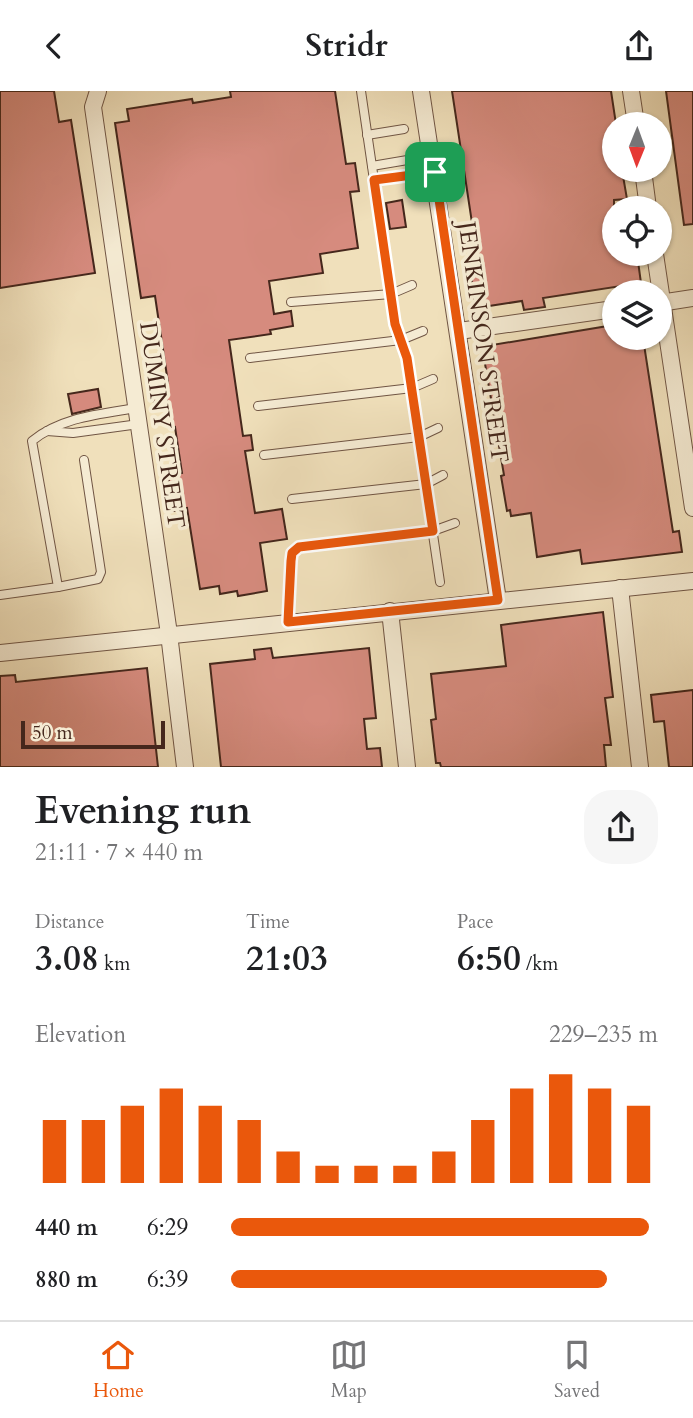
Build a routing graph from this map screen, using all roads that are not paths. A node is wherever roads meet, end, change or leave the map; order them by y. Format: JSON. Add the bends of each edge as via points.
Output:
{"nodes":[{"id":1,"x":98,"y":91,"type":"edge"},
{"id":2,"x":361,"y":91,"type":"edge"},
{"id":3,"x":421,"y":91,"type":"edge"},
{"id":4,"x":631,"y":91,"type":"edge"},
{"id":5,"x":634,"y":112,"type":"edge"},
{"id":6,"x":404,"y":129,"type":"dead end"},
{"id":7,"x":367,"y":135,"type":"junction"},
{"id":8,"x":433,"y":164,"type":"junction"},
{"id":9,"x":372,"y":166,"type":"junction"},
{"id":10,"x":374,"y":180,"type":"junction"},
{"id":11,"x":412,"y":285,"type":"dead end"},
{"id":12,"x":391,"y":294,"type":"junction"},
{"id":13,"x":693,"y":297,"type":"edge"},
{"id":14,"x":672,"y":301,"type":"edge"},
{"id":15,"x":290,"y":302,"type":"dead end"},
{"id":16,"x":602,"y":311,"type":"edge"},
{"id":17,"x":423,"y":331,"type":"dead end"},
{"id":18,"x":459,"y":331,"type":"junction"},
{"id":19,"x":401,"y":340,"type":"junction"},
{"id":20,"x":668,"y":350,"type":"edge"},
{"id":21,"x":250,"y":358,"type":"dead end"},
{"id":22,"x":433,"y":379,"type":"dead end"},
{"id":23,"x":412,"y":388,"type":"junction"},
{"id":24,"x":258,"y":406,"type":"dead end"},
{"id":25,"x":136,"y":408,"type":"junction"},
{"id":26,"x":139,"y":424,"type":"junction"},
{"id":27,"x":438,"y":428,"type":"dead end"},
{"id":28,"x":44,"y":431,"type":"junction"},
{"id":29,"x":419,"y":437,"type":"junction"},
{"id":30,"x":264,"y":454,"type":"dead end"},
{"id":31,"x":84,"y":460,"type":"dead end"},
{"id":32,"x":443,"y":475,"type":"dead end"},
{"id":33,"x":426,"y":484,"type":"junction"},
{"id":34,"x":292,"y":499,"type":"dead end"},
{"id":35,"x":693,"y":508,"type":"edge"},
{"id":36,"x":455,"y":523,"type":"dead end"},
{"id":37,"x":433,"y":531,"type":"junction"},
{"id":38,"x":693,"y":581,"type":"edge"},
{"id":39,"x":440,"y":582,"type":"dead end"},
{"id":40,"x":58,"y":587,"type":"junction"},
{"id":41,"x":620,"y":588,"type":"junction"},
{"id":42,"x":0,"y":595,"type":"edge"},
{"id":43,"x":498,"y":600,"type":"junction"},
{"id":44,"x":390,"y":611,"type":"junction"},
{"id":45,"x":288,"y":622,"type":"junction"},
{"id":46,"x":169,"y":634,"type":"junction"},
{"id":47,"x":0,"y":653,"type":"edge"},
{"id":48,"x":185,"y":767,"type":"edge"},
{"id":49,"x":407,"y":767,"type":"edge"},
{"id":50,"x":640,"y":767,"type":"edge"}],
"edges":[{"from":1,"to":25,"type":"street","name":"DUMINY STREET","via":[[93,107]]},
{"from":2,"to":7,"type":"lane"},
{"from":3,"to":8,"type":"street","name":"JENKINSON STREET"},
{"from":4,"to":5,"type":"street"},
{"from":6,"to":7,"type":"lane"},
{"from":7,"to":9,"type":"lane"},
{"from":8,"to":9,"type":"lane"},
{"from":8,"to":10,"type":"lane"},
{"from":8,"to":18,"type":"street","name":"JENKINSON STREET"},
{"from":9,"to":10,"type":"lane"},
{"from":10,"to":12,"type":"lane"},
{"from":11,"to":12,"type":"lane"},
{"from":12,"to":15,"type":"lane"},
{"from":12,"to":19,"type":"lane"},
{"from":13,"to":14,"type":"street"},
{"from":16,"to":18,"type":"street"},
{"from":17,"to":19,"type":"lane"},
{"from":18,"to":43,"type":"street","name":"JENKINSON STREET"},
{"from":19,"to":21,"type":"lane"},
{"from":19,"to":23,"type":"lane"},
{"from":20,"to":35,"type":"street"},
{"from":22,"to":23,"type":"lane"},
{"from":23,"to":24,"type":"lane"},
{"from":23,"to":29,"type":"lane"},
{"from":25,"to":26,"type":"street","name":"DUMINY STREET"},
{"from":25,"to":28,"type":"lane"},
{"from":26,"to":28,"type":"lane","via":[[73,433]]},
{"from":26,"to":46,"type":"street","name":"DUMINY STREET"},
{"from":27,"to":29,"type":"lane"},
{"from":28,"to":40,"type":"lane","via":[[33,441]]},
{"from":29,"to":30,"type":"lane"},
{"from":29,"to":33,"type":"lane"},
{"from":31,"to":40,"type":"lane","via":[[100,572],[98,579]]},
{"from":32,"to":33,"type":"lane"},
{"from":33,"to":34,"type":"lane"},
{"from":33,"to":37,"type":"lane"},
{"from":36,"to":37,"type":"lane"},
{"from":37,"to":39,"type":"lane"},
{"from":37,"to":45,"type":"lane","via":[[299,547],[292,553]]},
{"from":38,"to":41,"type":"street"},
{"from":40,"to":42,"type":"lane"},
{"from":41,"to":43,"type":"street"},
{"from":41,"to":50,"type":"street"},
{"from":43,"to":44,"type":"street"},
{"from":44,"to":45,"type":"street"},
{"from":44,"to":49,"type":"street"},
{"from":45,"to":46,"type":"street"},
{"from":46,"to":47,"type":"street"},
{"from":46,"to":48,"type":"street","name":"DUMINY STREET"}]}
